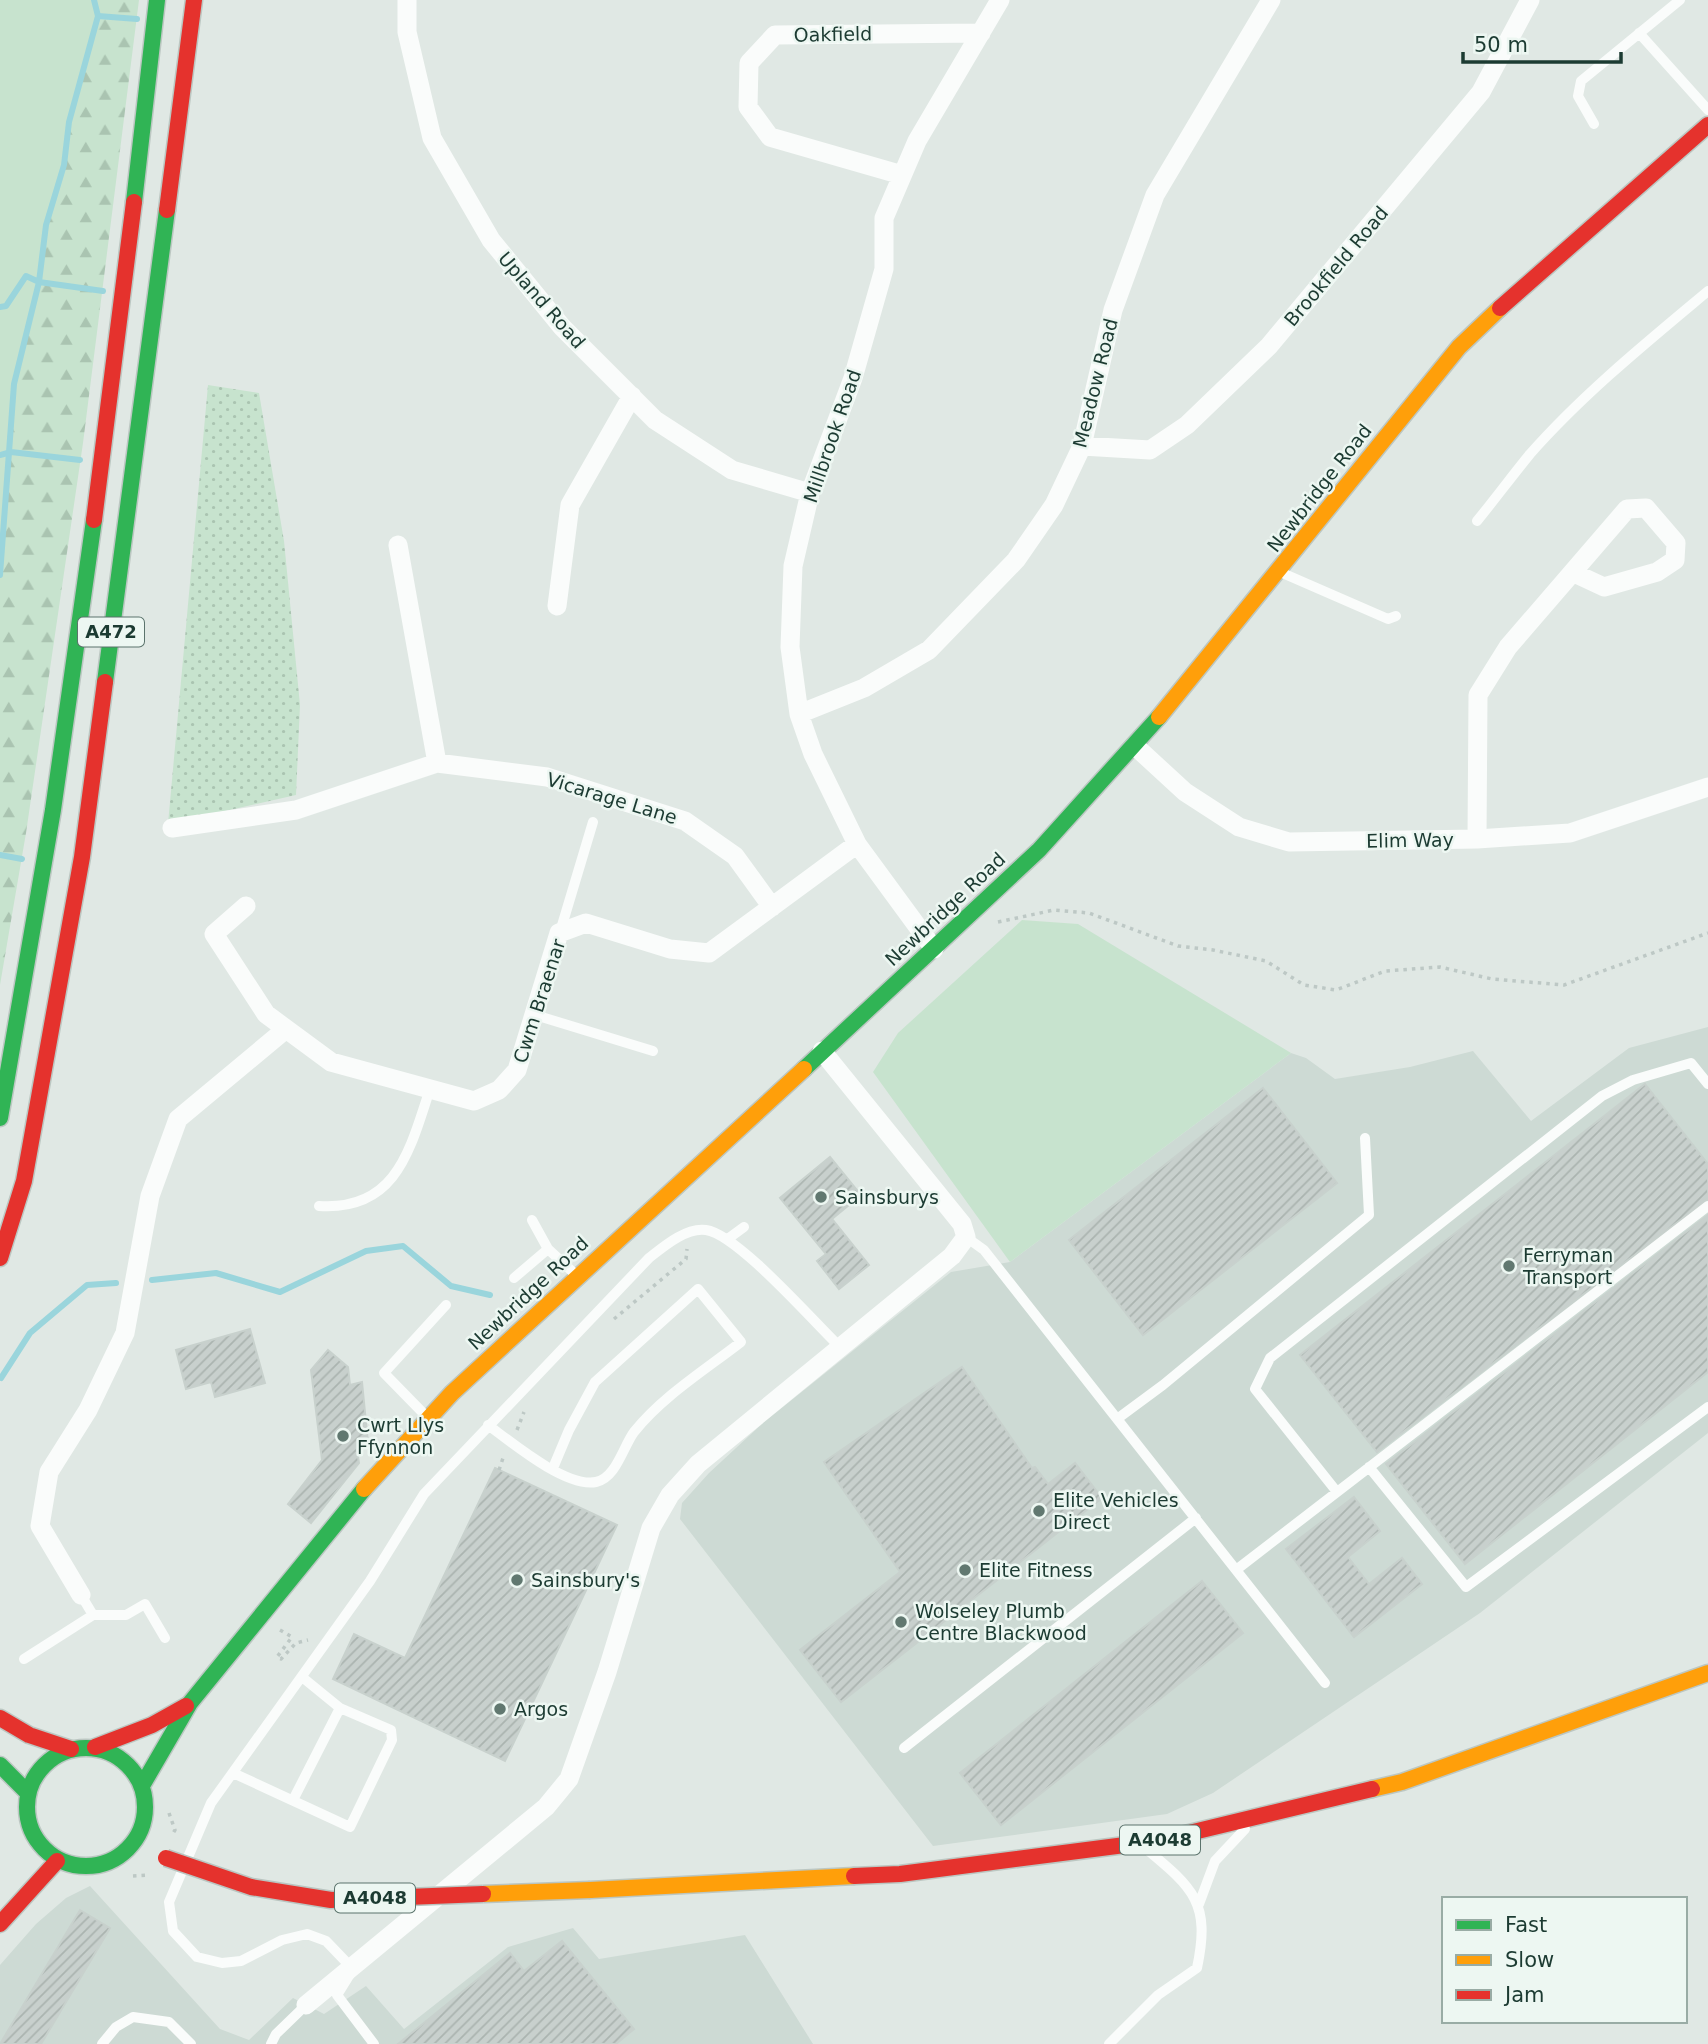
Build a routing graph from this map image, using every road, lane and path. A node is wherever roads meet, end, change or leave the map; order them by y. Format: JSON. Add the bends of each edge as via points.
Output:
{"nodes":[{"id":1,"x":157,"y":0,"type":"edge"},
{"id":2,"x":194,"y":0,"type":"edge"},
{"id":3,"x":407,"y":0,"type":"edge"},
{"id":4,"x":1000,"y":0,"type":"edge"},
{"id":5,"x":1271,"y":0,"type":"edge"},
{"id":6,"x":1530,"y":0,"type":"edge"},
{"id":7,"x":1680,"y":0,"type":"edge"},
{"id":8,"x":981,"y":33,"type":"junction"},
{"id":9,"x":1639,"y":33,"type":"junction"},
{"id":10,"x":1708,"y":110,"type":"edge"},
{"id":11,"x":1594,"y":124,"type":"dead end"},
{"id":12,"x":1704,"y":136,"type":"edge"},
{"id":13,"x":902,"y":175,"type":"junction"},
{"id":14,"x":1708,"y":291,"type":"edge"},
{"id":15,"x":632,"y":396,"type":"junction"},
{"id":16,"x":1082,"y":446,"type":"junction"},
{"id":17,"x":810,"y":493,"type":"junction"},
{"id":18,"x":1477,"y":522,"type":"dead end"},
{"id":19,"x":398,"y":545,"type":"dead end"},
{"id":20,"x":1279,"y":572,"type":"junction"},
{"id":21,"x":1574,"y":573,"type":"junction"},
{"id":22,"x":557,"y":606,"type":"dead end"},
{"id":23,"x":1396,"y":616,"type":"dead end"},
{"id":24,"x":799,"y":714,"type":"junction"},
{"id":25,"x":1135,"y":746,"type":"junction"},
{"id":26,"x":437,"y":763,"type":"junction"},
{"id":27,"x":1708,"y":787,"type":"edge"},
{"id":28,"x":593,"y":822,"type":"dead end"},
{"id":29,"x":172,"y":828,"type":"dead end"},
{"id":30,"x":1477,"y":839,"type":"junction"},
{"id":31,"x":857,"y":844,"type":"junction"},
{"id":32,"x":246,"y":906,"type":"dead end"},
{"id":33,"x":772,"y":907,"type":"junction"},
{"id":34,"x":1009,"y":920,"type":"dead end"},
{"id":35,"x":559,"y":933,"type":"junction"},
{"id":36,"x":1708,"y":933,"type":"edge"},
{"id":37,"x":934,"y":949,"type":"junction"},
{"id":38,"x":535,"y":1015,"type":"junction"},
{"id":39,"x":286,"y":1029,"type":"junction"},
{"id":40,"x":653,"y":1051,"type":"dead end"},
{"id":41,"x":822,"y":1051,"type":"junction"},
{"id":42,"x":1708,"y":1084,"type":"edge"},
{"id":43,"x":430,"y":1089,"type":"junction"},
{"id":44,"x":0,"y":1118,"type":"edge"},
{"id":45,"x":1364,"y":1138,"type":"dead end"},
{"id":46,"x":319,"y":1206,"type":"dead end"},
{"id":47,"x":1708,"y":1206,"type":"edge"},
{"id":48,"x":532,"y":1220,"type":"dead end"},
{"id":49,"x":744,"y":1227,"type":"dead end"},
{"id":50,"x":687,"y":1235,"type":"junction"},
{"id":51,"x":966,"y":1237,"type":"junction"},
{"id":52,"x":729,"y":1238,"type":"junction"},
{"id":53,"x":548,"y":1249,"type":"junction"},
{"id":54,"x":0,"y":1258,"type":"edge"},
{"id":55,"x":577,"y":1276,"type":"junction"},
{"id":56,"x":514,"y":1278,"type":"dead end"},
{"id":57,"x":446,"y":1305,"type":"dead end"},
{"id":58,"x":614,"y":1320,"type":"dead end"},
{"id":59,"x":839,"y":1346,"type":"junction"},
{"id":60,"x":526,"y":1404,"type":"dead end"},
{"id":61,"x":1708,"y":1407,"type":"edge"},
{"id":62,"x":428,"y":1418,"type":"junction"},
{"id":63,"x":1117,"y":1419,"type":"junction"},
{"id":64,"x":488,"y":1425,"type":"junction"},
{"id":65,"x":509,"y":1440,"type":"junction"},
{"id":66,"x":1370,"y":1467,"type":"junction"},
{"id":67,"x":553,"y":1468,"type":"junction"},
{"id":68,"x":499,"y":1470,"type":"dead end"},
{"id":69,"x":1337,"y":1492,"type":"junction"},
{"id":70,"x":1196,"y":1518,"type":"junction"},
{"id":71,"x":1236,"y":1570,"type":"junction"},
{"id":72,"x":80,"y":1595,"type":"joint"},
{"id":73,"x":93,"y":1615,"type":"junction"},
{"id":74,"x":260,"y":1619,"type":"junction"},
{"id":75,"x":165,"y":1638,"type":"dead end"},
{"id":76,"x":323,"y":1648,"type":"junction"},
{"id":77,"x":24,"y":1659,"type":"dead end"},
{"id":78,"x":1708,"y":1673,"type":"edge"},
{"id":79,"x":302,"y":1677,"type":"junction"},
{"id":80,"x":1325,"y":1683,"type":"dead end"},
{"id":81,"x":190,"y":1703,"type":"junction"},
{"id":82,"x":340,"y":1708,"type":"junction"},
{"id":83,"x":0,"y":1718,"type":"edge"},
{"id":84,"x":95,"y":1747,"type":"junction"},
{"id":85,"x":904,"y":1748,"type":"dead end"},
{"id":86,"x":71,"y":1749,"type":"junction"},
{"id":87,"x":0,"y":1765,"type":"edge"},
{"id":88,"x":233,"y":1773,"type":"junction"},
{"id":89,"x":143,"y":1784,"type":"junction"},
{"id":90,"x":26,"y":1791,"type":"junction"},
{"id":91,"x":293,"y":1800,"type":"junction"},
{"id":92,"x":1257,"y":1817,"type":"junction"},
{"id":93,"x":1139,"y":1843,"type":"junction"},
{"id":94,"x":129,"y":1846,"type":"junction"},
{"id":95,"x":57,"y":1861,"type":"junction"},
{"id":96,"x":1199,"y":1904,"type":"junction"},
{"id":97,"x":0,"y":1924,"type":"edge"},
{"id":98,"x":350,"y":1966,"type":"junction"},
{"id":99,"x":306,"y":2004,"type":"joint"},
{"id":100,"x":102,"y":2044,"type":"edge"},
{"id":101,"x":191,"y":2044,"type":"edge"},
{"id":102,"x":271,"y":2044,"type":"edge"},
{"id":103,"x":374,"y":2044,"type":"edge"},
{"id":104,"x":1109,"y":2044,"type":"edge"}],
"edges":[{"from":1,"to":44,"type":"main road","number":"A472","via":[[124,291],[53,802]]},
{"from":2,"to":54,"type":"main road","number":"A472","via":[[82,857],[24,1181]]},
{"from":3,"to":15,"type":"street","name":"Upland Road","via":[[407,32],[432,138],[491,240],[562,327]]},
{"from":4,"to":8,"type":"street","name":"Millbrook Road"},
{"from":5,"to":16,"type":"street","name":"Meadow Road","via":[[1155,195],[1113,310]]},
{"from":6,"to":16,"type":"street","name":"Brookfield Road","via":[[1481,92],[1269,346],[1187,425],[1150,450]]},
{"from":7,"to":9,"type":"lane"},
{"from":8,"to":13,"type":"street","name":"Millbrook Road"},
{"from":8,"to":13,"type":"street","name":"Oakfield","via":[[775,35],[750,63],[748,107],[771,137]]},
{"from":9,"to":10,"type":"lane"},
{"from":9,"to":11,"type":"lane","via":[[1581,81],[1578,96]]},
{"from":12,"to":20,"type":"main road","name":"Newbridge Road","via":[[1544,266],[1466,340]]},
{"from":13,"to":17,"type":"street","name":"Millbrook Road","via":[[884,218],[884,269],[853,378]]},
{"from":14,"to":18,"type":"lane","via":[[1556,428]]},
{"from":15,"to":17,"type":"street","name":"Upland Road","via":[[655,420],[732,470]]},
{"from":15,"to":22,"type":"street","via":[[570,505]]},
{"from":16,"to":24,"type":"street","name":"Meadow Road","via":[[1054,505],[1016,560],[929,650],[864,688]]},
{"from":17,"to":24,"type":"street","name":"Millbrook Road","via":[[793,566],[790,647]]},
{"from":19,"to":26,"type":"street"},
{"from":20,"to":23,"type":"lane","via":[[1388,619]]},
{"from":20,"to":25,"type":"main road","name":"Newbridge Road"},
{"from":21,"to":21,"type":"street","via":[[1604,587],[1657,572],[1675,560],[1676,543],[1646,508],[1627,509]]},
{"from":21,"to":30,"type":"street","via":[[1508,647],[1478,695]]},
{"from":24,"to":31,"type":"street","name":"Millbrook Road","via":[[813,754]]},
{"from":25,"to":30,"type":"street","name":"Elim Way","via":[[1185,792],[1238,827],[1289,842]]},
{"from":25,"to":37,"type":"main road","name":"Newbridge Road","via":[[1030,858]]},
{"from":26,"to":29,"type":"street","name":"Vicarage Lane","via":[[296,810]]},
{"from":26,"to":33,"type":"street","name":"Vicarage Lane","via":[[547,776],[685,821],[735,856]]},
{"from":27,"to":30,"type":"street","name":"Elim Way","via":[[1570,833]]},
{"from":28,"to":35,"type":"lane"},
{"from":31,"to":33,"type":"street","name":"Cwm Braenar"},
{"from":31,"to":37,"type":"street","name":"Millbrook Road"},
{"from":32,"to":39,"type":"street","name":"Cwm Braenar","via":[[214,934],[266,1014]]},
{"from":33,"to":35,"type":"street","name":"Cwm Braenar","via":[[709,953],[670,949],[586,923]]},
{"from":34,"to":36,"type":"path","via":[[1054,910],[1089,913],[1178,946],[1266,961],[1304,985],[1336,990],[1385,971],[1440,967],[1492,979],[1564,985]]},
{"from":35,"to":38,"type":"street","name":"Cwm Braenar"},
{"from":37,"to":41,"type":"main road","name":"Newbridge Road"},
{"from":38,"to":40,"type":"lane"},
{"from":38,"to":43,"type":"street","name":"Cwm Braenar","via":[[517,1070],[499,1090],[474,1101]]},
{"from":39,"to":43,"type":"street","name":"Cwm Braenar","via":[[331,1062]]},
{"from":39,"to":72,"type":"street","via":[[178,1119],[150,1196],[125,1333],[88,1410],[49,1472],[40,1526]]},
{"from":41,"to":51,"type":"street","via":[[962,1224]]},
{"from":41,"to":55,"type":"main road","name":"Newbridge Road"},
{"from":42,"to":69,"type":"lane","via":[[1690,1063],[1633,1080],[1602,1096],[1270,1358],[1255,1389]]},
{"from":43,"to":46,"type":"lane","via":[[407,1159],[391,1179],[366,1199],[343,1208]]},
{"from":45,"to":63,"type":"lane","via":[[1369,1215]]},
{"from":47,"to":66,"type":"lane"},
{"from":48,"to":53,"type":"lane"},
{"from":49,"to":52,"type":"lane"},
{"from":50,"to":52,"type":"lane","via":[[704,1229]]},
{"from":50,"to":58,"type":"path","via":[[686,1259]]},
{"from":50,"to":64,"type":"lane","via":[[649,1258]]},
{"from":51,"to":59,"type":"street","via":[[952,1256]]},
{"from":51,"to":63,"type":"lane","via":[[985,1250]]},
{"from":52,"to":59,"type":"lane"},
{"from":53,"to":55,"type":"lane"},
{"from":53,"to":56,"type":"lane"},
{"from":55,"to":62,"type":"main road","name":"Newbridge Road"},
{"from":57,"to":62,"type":"lane","via":[[384,1373]]},
{"from":59,"to":98,"type":"street","via":[[698,1464],[670,1495],[651,1528],[569,1779],[547,1807]]},
{"from":60,"to":65,"type":"path","via":[[521,1425]]},
{"from":61,"to":66,"type":"lane","via":[[1466,1587]]},
{"from":62,"to":74,"type":"main road","name":"Newbridge Road","via":[[347,1507]]},
{"from":63,"to":70,"type":"lane"},
{"from":64,"to":65,"type":"lane"},
{"from":64,"to":76,"type":"lane","via":[[424,1494]]},
{"from":65,"to":67,"type":"lane"},
{"from":65,"to":68,"type":"path"},
{"from":66,"to":69,"type":"lane"},
{"from":67,"to":67,"type":"lane","via":[[594,1483],[607,1478],[634,1433],[662,1402],[741,1342],[698,1289],[594,1382]]},
{"from":69,"to":71,"type":"lane"},
{"from":70,"to":71,"type":"lane"},
{"from":70,"to":85,"type":"lane"},
{"from":71,"to":80,"type":"lane"},
{"from":72,"to":73,"type":"lane"},
{"from":73,"to":75,"type":"lane","via":[[126,1615],[145,1604]]},
{"from":73,"to":77,"type":"lane"},
{"from":74,"to":76,"type":"path","via":[[292,1637],[277,1657],[281,1659],[296,1643],[312,1639]]},
{"from":74,"to":81,"type":"main road","name":"Newbridge Road"},
{"from":76,"to":79,"type":"lane"},
{"from":78,"to":92,"type":"main road","number":"A4048","via":[[1402,1782]]},
{"from":79,"to":82,"type":"lane"},
{"from":79,"to":88,"type":"lane"},
{"from":81,"to":84,"type":"main road","name":"Newbridge Road","via":[[152,1725]]},
{"from":81,"to":89,"type":"main road","name":"Newbridge Road"},
{"from":82,"to":91,"type":"lane"},
{"from":82,"to":91,"type":"lane","via":[[391,1730],[392,1740],[350,1827]]},
{"from":83,"to":86,"type":"main road","via":[[29,1735]]},
{"from":84,"to":86,"type":"main road"},
{"from":84,"to":89,"type":"main road","via":[[125,1761]]},
{"from":86,"to":90,"type":"main road","via":[[44,1768]]},
{"from":87,"to":90,"type":"main road"},
{"from":88,"to":91,"type":"lane"},
{"from":88,"to":98,"type":"lane","via":[[211,1803],[169,1902],[173,1931],[197,1957],[222,1963],[241,1961],[282,1940],[307,1934],[326,1941]]},
{"from":89,"to":94,"type":"main road","via":[[145,1817]]},
{"from":90,"to":95,"type":"main road","via":[[24,1812],[29,1832],[40,1849]]},
{"from":92,"to":93,"type":"main road","number":"A4048"},
{"from":92,"to":96,"type":"lane","via":[[1215,1861]]},
{"from":93,"to":94,"type":"main road","number":"A4048","bridge":true,"via":[[900,1874],[331,1900],[251,1887]]},
{"from":93,"to":96,"type":"lane","via":[[1174,1871]]},
{"from":94,"to":95,"type":"main road","via":[[94,1866]]},
{"from":95,"to":97,"type":"main road"},
{"from":96,"to":104,"type":"lane","via":[[1204,1934],[1198,1968],[1158,1995]]},
{"from":98,"to":99,"type":"street"},
{"from":98,"to":103,"type":"lane","via":[[337,1996]]},
{"from":99,"to":102,"type":"lane"},
{"from":100,"to":101,"type":"lane","via":[[116,2027],[133,2017],[169,2022]]}]}
